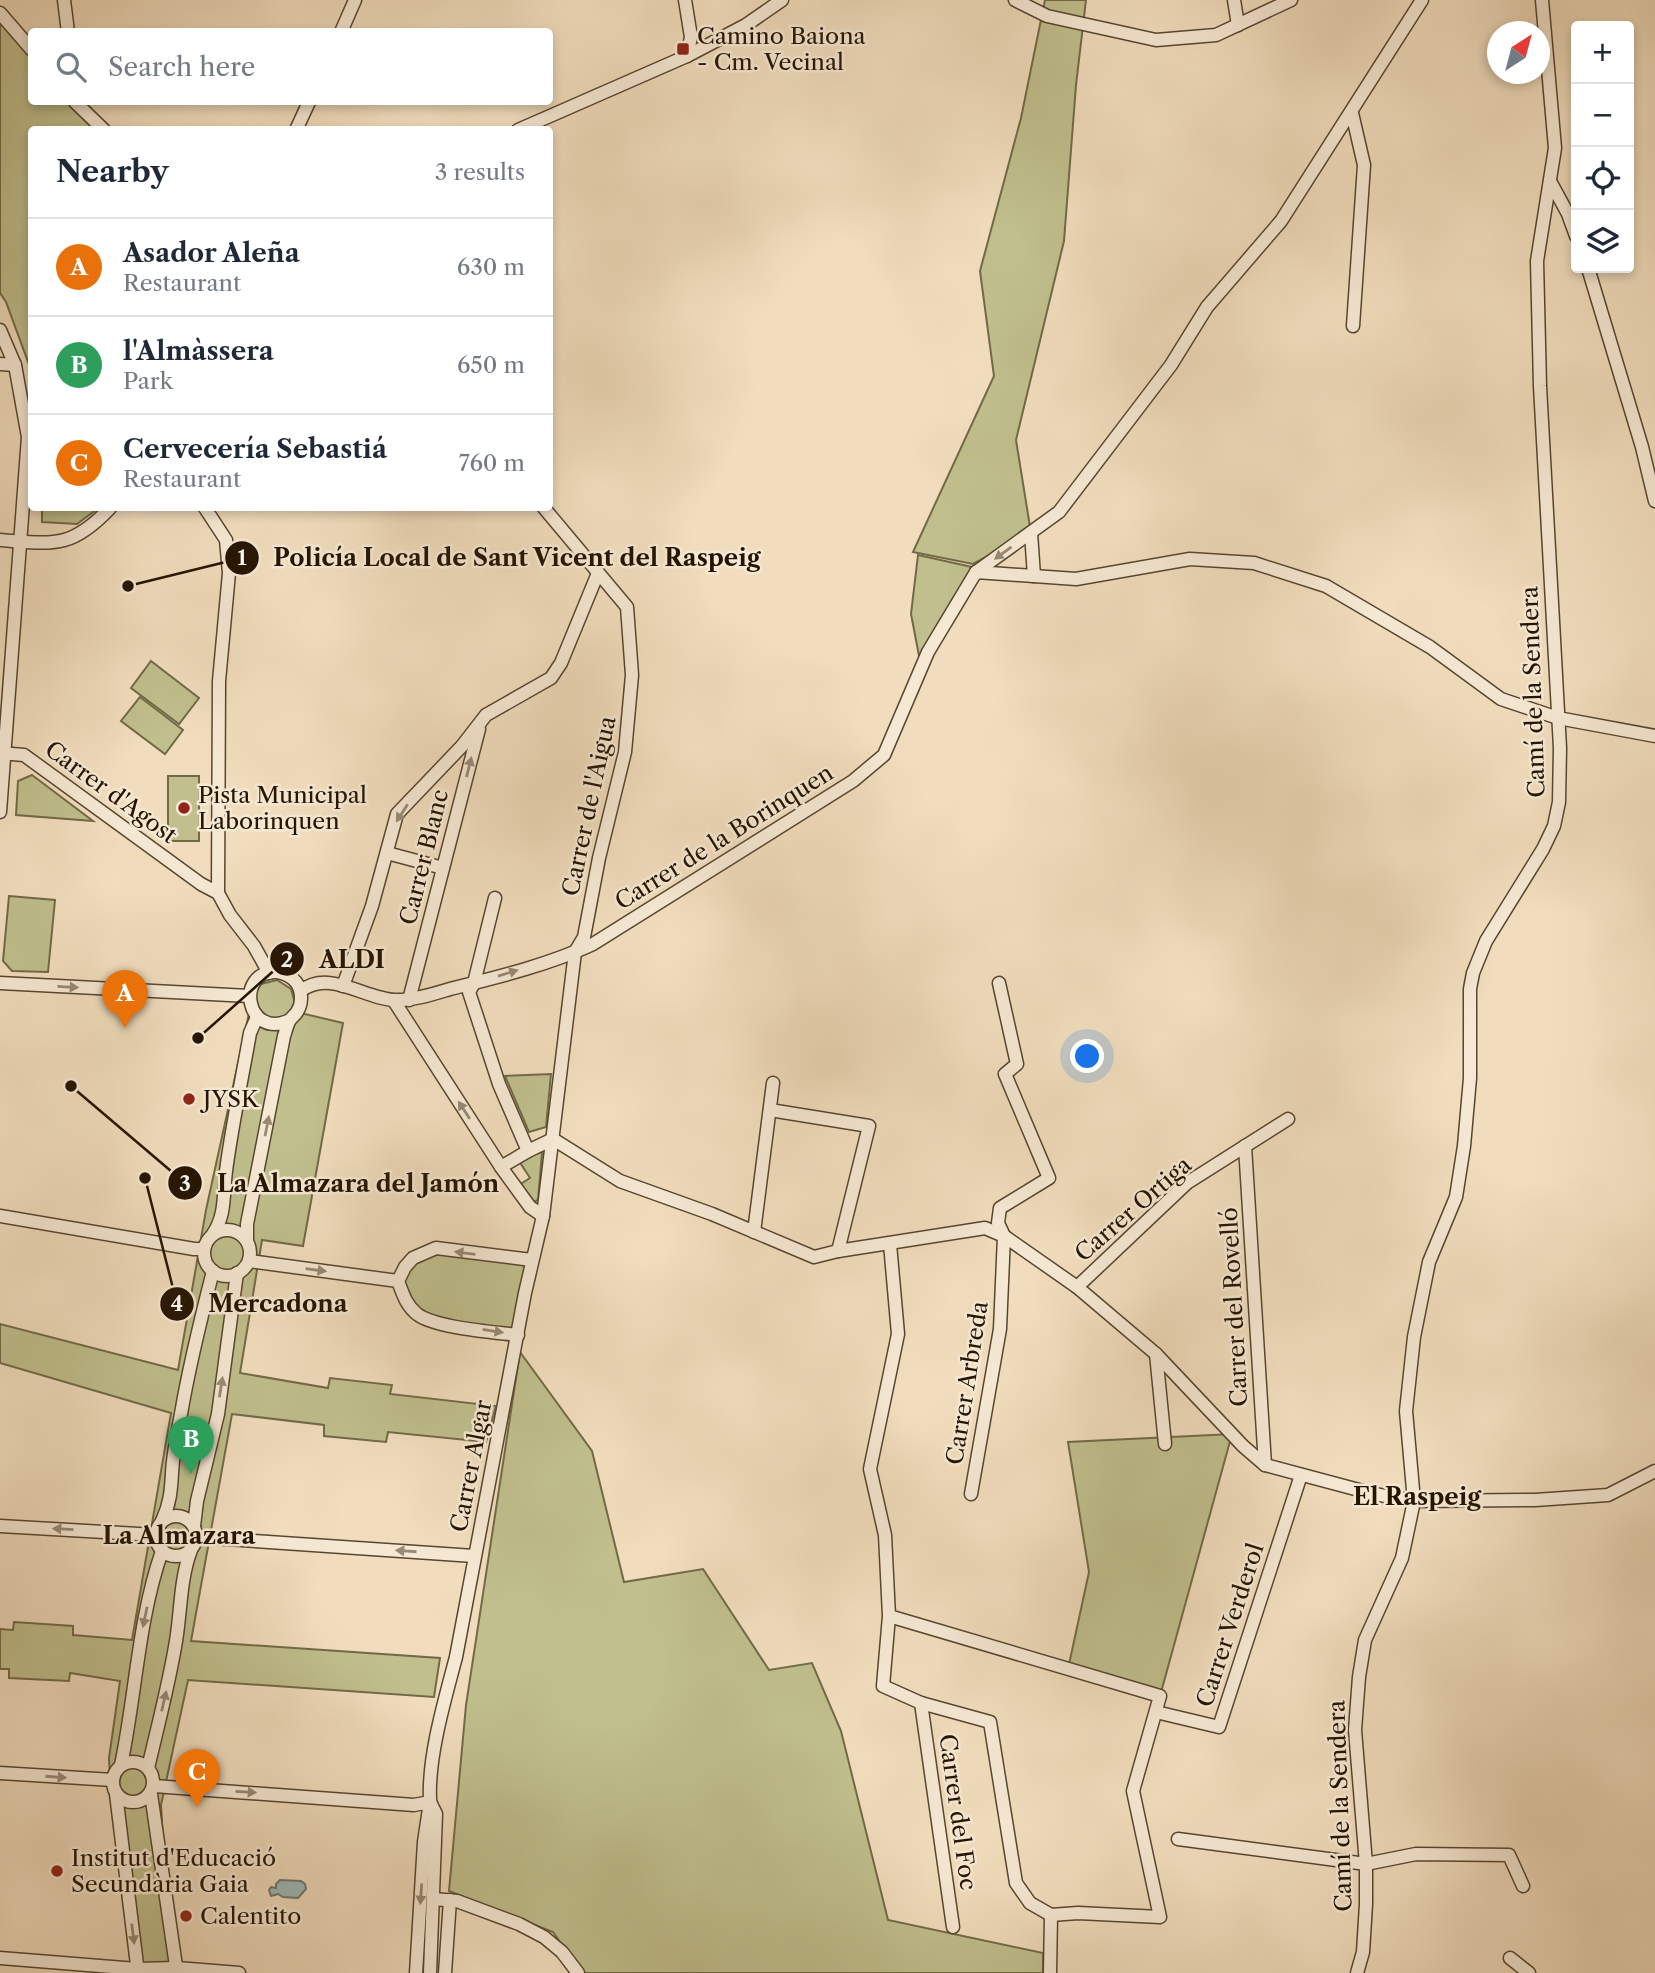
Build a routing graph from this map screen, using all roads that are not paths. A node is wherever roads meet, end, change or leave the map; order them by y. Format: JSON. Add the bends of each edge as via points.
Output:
{"nodes":[{"id":1,"x":64,"y":0,"type":"edge"},
{"id":2,"x":355,"y":0,"type":"edge"},
{"id":3,"x":685,"y":0,"type":"edge"},
{"id":4,"x":782,"y":0,"type":"edge"},
{"id":5,"x":1015,"y":0,"type":"edge"},
{"id":6,"x":1234,"y":0,"type":"edge"},
{"id":7,"x":1291,"y":0,"type":"edge"},
{"id":8,"x":1422,"y":0,"type":"edge"},
{"id":9,"x":1542,"y":0,"type":"edge"},
{"id":10,"x":0,"y":13,"type":"edge"},
{"id":11,"x":1238,"y":25,"type":"junction"},
{"id":12,"x":68,"y":28,"type":"edge"},
{"id":13,"x":343,"y":28,"type":"edge"},
{"id":14,"x":28,"y":45,"type":"edge"},
{"id":15,"x":687,"y":57,"type":"junction"},
{"id":16,"x":78,"y":105,"type":"edge"},
{"id":17,"x":308,"y":105,"type":"edge"},
{"id":18,"x":1352,"y":113,"type":"junction"},
{"id":19,"x":100,"y":126,"type":"edge"},
{"id":20,"x":298,"y":126,"type":"edge"},
{"id":21,"x":527,"y":126,"type":"edge"},
{"id":22,"x":1549,"y":181,"type":"junction"},
{"id":23,"x":1571,"y":223,"type":"edge"},
{"id":24,"x":1590,"y":273,"type":"edge"},
{"id":25,"x":1353,"y":326,"type":"dead end"},
{"id":26,"x":0,"y":330,"type":"edge"},
{"id":27,"x":0,"y":364,"type":"edge"},
{"id":28,"x":15,"y":365,"type":"junction"},
{"id":29,"x":1655,"y":500,"type":"edge"},
{"id":30,"x":107,"y":511,"type":"edge"},
{"id":31,"x":207,"y":511,"type":"edge"},
{"id":32,"x":546,"y":511,"type":"edge"},
{"id":33,"x":1031,"y":533,"type":"junction"},
{"id":34,"x":0,"y":540,"type":"edge"},
{"id":35,"x":22,"y":542,"type":"junction"},
{"id":36,"x":976,"y":572,"type":"junction"},
{"id":37,"x":598,"y":573,"type":"junction"},
{"id":38,"x":1034,"y":576,"type":"junction"},
{"id":39,"x":1558,"y":718,"type":"junction"},
{"id":40,"x":480,"y":726,"type":"junction"},
{"id":41,"x":1655,"y":736,"type":"edge"},
{"id":42,"x":2,"y":753,"type":"edge"},
{"id":43,"x":0,"y":812,"type":"edge"},
{"id":44,"x":387,"y":853,"type":"junction"},
{"id":45,"x":443,"y":868,"type":"junction"},
{"id":46,"x":218,"y":893,"type":"junction"},
{"id":47,"x":495,"y":898,"type":"dead end"},
{"id":48,"x":575,"y":953,"type":"junction"},
{"id":49,"x":269,"y":973,"type":"junction"},
{"id":50,"x":0,"y":983,"type":"edge"},
{"id":51,"x":474,"y":983,"type":"junction"},
{"id":52,"x":999,"y":983,"type":"dead end"},
{"id":53,"x":343,"y":986,"type":"junction"},
{"id":54,"x":301,"y":991,"type":"junction"},
{"id":55,"x":249,"y":996,"type":"junction"},
{"id":56,"x":409,"y":1000,"type":"junction"},
{"id":57,"x":394,"y":1001,"type":"junction"},
{"id":58,"x":257,"y":1017,"type":"junction"},
{"id":59,"x":290,"y":1020,"type":"junction"},
{"id":60,"x":774,"y":1083,"type":"dead end"},
{"id":61,"x":770,"y":1110,"type":"junction"},
{"id":62,"x":1288,"y":1119,"type":"dead end"},
{"id":63,"x":552,"y":1139,"type":"junction"},
{"id":64,"x":1245,"y":1146,"type":"junction"},
{"id":65,"x":528,"y":1151,"type":"junction"},
{"id":66,"x":501,"y":1167,"type":"junction"},
{"id":67,"x":0,"y":1216,"type":"edge"},
{"id":68,"x":542,"y":1216,"type":"junction"},
{"id":69,"x":754,"y":1232,"type":"junction"},
{"id":70,"x":213,"y":1234,"type":"junction"},
{"id":71,"x":1004,"y":1236,"type":"junction"},
{"id":72,"x":247,"y":1241,"type":"junction"},
{"id":73,"x":890,"y":1244,"type":"junction"},
{"id":74,"x":204,"y":1249,"type":"junction"},
{"id":75,"x":838,"y":1251,"type":"junction"},
{"id":76,"x":533,"y":1260,"type":"junction"},
{"id":77,"x":249,"y":1261,"type":"junction"},
{"id":78,"x":213,"y":1271,"type":"junction"},
{"id":79,"x":237,"y":1273,"type":"junction"},
{"id":80,"x":398,"y":1281,"type":"junction"},
{"id":81,"x":1077,"y":1287,"type":"junction"},
{"id":82,"x":518,"y":1335,"type":"junction"},
{"id":83,"x":1156,"y":1354,"type":"junction"},
{"id":84,"x":1166,"y":1444,"type":"dead end"},
{"id":85,"x":1265,"y":1465,"type":"junction"},
{"id":86,"x":1655,"y":1471,"type":"edge"},
{"id":87,"x":1301,"y":1475,"type":"junction"},
{"id":88,"x":971,"y":1494,"type":"dead end"},
{"id":89,"x":1414,"y":1501,"type":"junction"},
{"id":90,"x":162,"y":1521,"type":"junction"},
{"id":91,"x":0,"y":1526,"type":"edge"},
{"id":92,"x":196,"y":1532,"type":"junction"},
{"id":93,"x":156,"y":1535,"type":"junction"},
{"id":94,"x":191,"y":1550,"type":"junction"},
{"id":95,"x":162,"y":1551,"type":"junction"},
{"id":96,"x":474,"y":1556,"type":"junction"},
{"id":97,"x":889,"y":1616,"type":"junction"},
{"id":98,"x":921,"y":1703,"type":"junction"},
{"id":99,"x":1156,"y":1712,"type":"junction"},
{"id":100,"x":121,"y":1765,"type":"junction"},
{"id":101,"x":148,"y":1768,"type":"junction"},
{"id":102,"x":0,"y":1773,"type":"edge"},
{"id":103,"x":113,"y":1780,"type":"junction"},
{"id":104,"x":152,"y":1790,"type":"junction"},
{"id":105,"x":116,"y":1794,"type":"junction"},
{"id":106,"x":430,"y":1802,"type":"junction"},
{"id":107,"x":1178,"y":1839,"type":"dead end"},
{"id":108,"x":1366,"y":1864,"type":"junction"},
{"id":109,"x":1523,"y":1885,"type":"dead end"},
{"id":110,"x":433,"y":1899,"type":"junction"},
{"id":111,"x":450,"y":1900,"type":"junction"},
{"id":112,"x":1051,"y":1915,"type":"junction"},
{"id":113,"x":953,"y":1927,"type":"dead end"},
{"id":114,"x":0,"y":1958,"type":"edge"},
{"id":115,"x":1510,"y":1958,"type":"dead end"},
{"id":116,"x":137,"y":1971,"type":"edge"},
{"id":117,"x":177,"y":1971,"type":"edge"},
{"id":118,"x":239,"y":1973,"type":"edge"},
{"id":119,"x":416,"y":1973,"type":"edge"},
{"id":120,"x":430,"y":1973,"type":"edge"},
{"id":121,"x":445,"y":1973,"type":"edge"},
{"id":122,"x":578,"y":1973,"type":"edge"},
{"id":123,"x":1049,"y":1973,"type":"edge"},
{"id":124,"x":1357,"y":1973,"type":"edge"},
{"id":125,"x":1529,"y":1973,"type":"edge"}],
"edges":[{"from":1,"to":12,"type":"street"},
{"from":2,"to":13,"type":"street"},
{"from":3,"to":15,"type":"street","via":[[691,37]]},
{"from":4,"to":15,"type":"street"},
{"from":5,"to":11,"type":"street","via":[[1047,16],[1156,40],[1216,35]]},
{"from":6,"to":11,"type":"street"},
{"from":7,"to":11,"type":"street"},
{"from":8,"to":18,"type":"street"},
{"from":9,"to":22,"type":"street","name":"Camí de la Sendera","via":[[1555,148]]},
{"from":10,"to":14,"type":"street"},
{"from":15,"to":21,"type":"street"},
{"from":16,"to":19,"type":"street"},
{"from":17,"to":20,"type":"street"},
{"from":18,"to":25,"type":"street","via":[[1364,165]]},
{"from":18,"to":33,"type":"street","via":[[1281,221],[1207,307],[1171,365],[1059,512]]},
{"from":22,"to":23,"type":"street"},
{"from":22,"to":39,"type":"street","name":"Camí de la Sendera","via":[[1537,261]]},
{"from":24,"to":29,"type":"street"},
{"from":26,"to":28,"type":"street"},
{"from":27,"to":28,"type":"street"},
{"from":28,"to":35,"type":"street","via":[[28,437]]},
{"from":30,"to":35,"type":"street","via":[[79,536],[57,542]]},
{"from":31,"to":46,"type":"street","via":[[226,540],[229,573],[219,681]]},
{"from":32,"to":37,"type":"street","name":"Carrer de l'Aigua"},
{"from":33,"to":36,"type":"street","one_way":true},
{"from":33,"to":38,"type":"street"},
{"from":34,"to":35,"type":"street"},
{"from":35,"to":42,"type":"street"},
{"from":36,"to":38,"type":"street"},
{"from":36,"to":48,"type":"street","name":"Carrer de la Borinquen","via":[[928,652],[884,755],[853,780]]},
{"from":37,"to":40,"type":"street","via":[[551,678],[486,715]]},
{"from":37,"to":48,"type":"street","name":"Carrer de l'Aigua","via":[[627,607],[630,714],[584,937]]},
{"from":38,"to":39,"type":"street","via":[[1076,579],[1190,559],[1254,563],[1326,586],[1430,647],[1501,699]]},
{"from":39,"to":41,"type":"street"},
{"from":39,"to":89,"type":"street","name":"Camí de la Sendera","via":[[1560,787],[1554,826],[1486,942],[1470,989],[1469,1078],[1456,1198],[1429,1262],[1407,1398]]},
{"from":40,"to":44,"type":"street","one_way":true,"via":[[397,814]]},
{"from":45,"to":40,"type":"street","name":"Carrer Blanc","one_way":true},
{"from":42,"to":43,"type":"street"},
{"from":42,"to":46,"type":"street","name":"Carrer d'Agost","via":[[24,755]]},
{"from":44,"to":45,"type":"street"},
{"from":44,"to":53,"type":"street"},
{"from":45,"to":56,"type":"street","name":"Carrer Blanc"},
{"from":46,"to":49,"type":"street","name":"Carrer d'Agost"},
{"from":47,"to":51,"type":"street"},
{"from":51,"to":48,"type":"street","name":"Carrer de la Borinquen","one_way":true},
{"from":48,"to":63,"type":"street","name":"Carrer de l'Aigua"},
{"from":49,"to":54,"type":"street","via":[[290,976]]},
{"from":49,"to":55,"type":"street","via":[[256,980]]},
{"from":50,"to":55,"type":"street","one_way":true},
{"from":51,"to":56,"type":"street","name":"Carrer de la Borinquen"},
{"from":51,"to":65,"type":"street","via":[[469,992],[499,1084]]},
{"from":52,"to":71,"type":"street","name":"Carrer Arbreda","via":[[1017,1064],[1005,1074],[1049,1178],[1000,1208],[998,1223]]},
{"from":53,"to":54,"type":"street","name":"Carrer de la Borinquen","via":[[321,983]]},
{"from":53,"to":57,"type":"street","name":"Carrer de la Borinquen"},
{"from":54,"to":59,"type":"street","via":[[298,1012]]},
{"from":55,"to":58,"type":"street"},
{"from":56,"to":57,"type":"street","name":"Carrer de la Borinquen"},
{"from":66,"to":57,"type":"street","one_way":true},
{"from":58,"to":59,"type":"street","via":[[266,1023]]},
{"from":58,"to":70,"type":"street","via":[[247,1046],[220,1224]]},
{"from":72,"to":59,"type":"street","one_way":true},
{"from":60,"to":61,"type":"street"},
{"from":61,"to":69,"type":"street"},
{"from":61,"to":75,"type":"street","via":[[869,1126]]},
{"from":62,"to":64,"type":"street","name":"Carrer Ortiga"},
{"from":63,"to":65,"type":"street"},
{"from":63,"to":68,"type":"street","name":"Carrer Algar"},
{"from":63,"to":69,"type":"street","via":[[620,1181]]},
{"from":64,"to":81,"type":"street","name":"Carrer Ortiga","via":[[1187,1183]]},
{"from":64,"to":85,"type":"street","name":"Carrer del Rovelló"},
{"from":65,"to":66,"type":"street"},
{"from":66,"to":68,"type":"street"},
{"from":67,"to":74,"type":"street"},
{"from":68,"to":76,"type":"street","name":"Carrer Algar"},
{"from":69,"to":75,"type":"street","via":[[814,1257]]},
{"from":70,"to":72,"type":"street","via":[[237,1232]]},
{"from":70,"to":74,"type":"street"},
{"from":71,"to":73,"type":"street","via":[[985,1228]]},
{"from":71,"to":81,"type":"street"},
{"from":71,"to":88,"type":"street","name":"Carrer Arbreda","via":[[1000,1329]]},
{"from":72,"to":77,"type":"street"},
{"from":73,"to":75,"type":"street"},
{"from":73,"to":97,"type":"street","via":[[898,1334],[870,1469],[885,1535]]},
{"from":74,"to":78,"type":"street"},
{"from":76,"to":80,"type":"street","one_way":true,"via":[[436,1248],[413,1258]]},
{"from":76,"to":82,"type":"street","name":"Carrer Algar"},
{"from":77,"to":79,"type":"street"},
{"from":77,"to":80,"type":"street","one_way":true},
{"from":78,"to":79,"type":"street","via":[[227,1276]]},
{"from":78,"to":90,"type":"street","via":[[180,1415],[170,1500]]},
{"from":92,"to":79,"type":"street","one_way":true,"via":[[197,1502],[218,1414]]},
{"from":80,"to":82,"type":"street","one_way":true,"via":[[406,1303],[418,1315],[450,1325]]},
{"from":81,"to":83,"type":"street"},
{"from":82,"to":96,"type":"street","name":"Carrer Algar"},
{"from":83,"to":84,"type":"street"},
{"from":83,"to":85,"type":"street"},
{"from":85,"to":87,"type":"street"},
{"from":86,"to":89,"type":"street","via":[[1608,1495]]},
{"from":87,"to":89,"type":"street"},
{"from":87,"to":99,"type":"street","name":"Carrer Verderol","via":[[1219,1727]]},
{"from":89,"to":108,"type":"street","name":"Camí de la Sendera","via":[[1402,1558],[1365,1640],[1359,1677],[1355,1730]]},
{"from":90,"to":92,"type":"street","via":[[183,1516]]},
{"from":90,"to":93,"type":"street"},
{"from":93,"to":91,"type":"street","one_way":true},
{"from":92,"to":94,"type":"street"},
{"from":96,"to":92,"type":"street","one_way":true},
{"from":93,"to":95,"type":"street"},
{"from":94,"to":95,"type":"street","via":[[181,1556]]},
{"from":101,"to":94,"type":"street","one_way":true,"via":[[169,1680]]},
{"from":95,"to":100,"type":"street","one_way":true,"via":[[139,1640]]},
{"from":96,"to":106,"type":"street","name":"Carrer Algar","via":[[434,1757]]},
{"from":97,"to":98,"type":"street","via":[[883,1686]]},
{"from":97,"to":99,"type":"street","via":[[1160,1696]]},
{"from":98,"to":112,"type":"street","via":[[990,1722],[1016,1882],[1030,1903]]},
{"from":98,"to":113,"type":"street","name":"Carrer del Foc"},
{"from":99,"to":112,"type":"street","via":[[1133,1791],[1160,1917]]},
{"from":100,"to":101,"type":"street","via":[[135,1762]]},
{"from":100,"to":103,"type":"street"},
{"from":101,"to":104,"type":"street"},
{"from":102,"to":103,"type":"street","one_way":true},
{"from":103,"to":105,"type":"street"},
{"from":104,"to":105,"type":"street","via":[[134,1803]]},
{"from":104,"to":106,"type":"street","one_way":true,"via":[[414,1805]]},
{"from":104,"to":117,"type":"street"},
{"from":105,"to":116,"type":"street","one_way":true},
{"from":106,"to":110,"type":"street","name":"Carrer Algar","via":[[436,1814]]},
{"from":106,"to":119,"type":"street","name":"Carrer Algar","one_way":true},
{"from":107,"to":108,"type":"street"},
{"from":108,"to":109,"type":"street","via":[[1416,1854],[1509,1855]]},
{"from":108,"to":124,"type":"street","name":"Camí de la Sendera","via":[[1363,1952]]},
{"from":110,"to":111,"type":"street"},
{"from":110,"to":120,"type":"street","name":"Carrer Algar"},
{"from":111,"to":121,"type":"street"},
{"from":111,"to":122,"type":"street","via":[[544,1937]]},
{"from":112,"to":123,"type":"street"},
{"from":114,"to":116,"type":"street"},
{"from":115,"to":125,"type":"street"},
{"from":116,"to":117,"type":"street"},
{"from":117,"to":118,"type":"street"}]}
